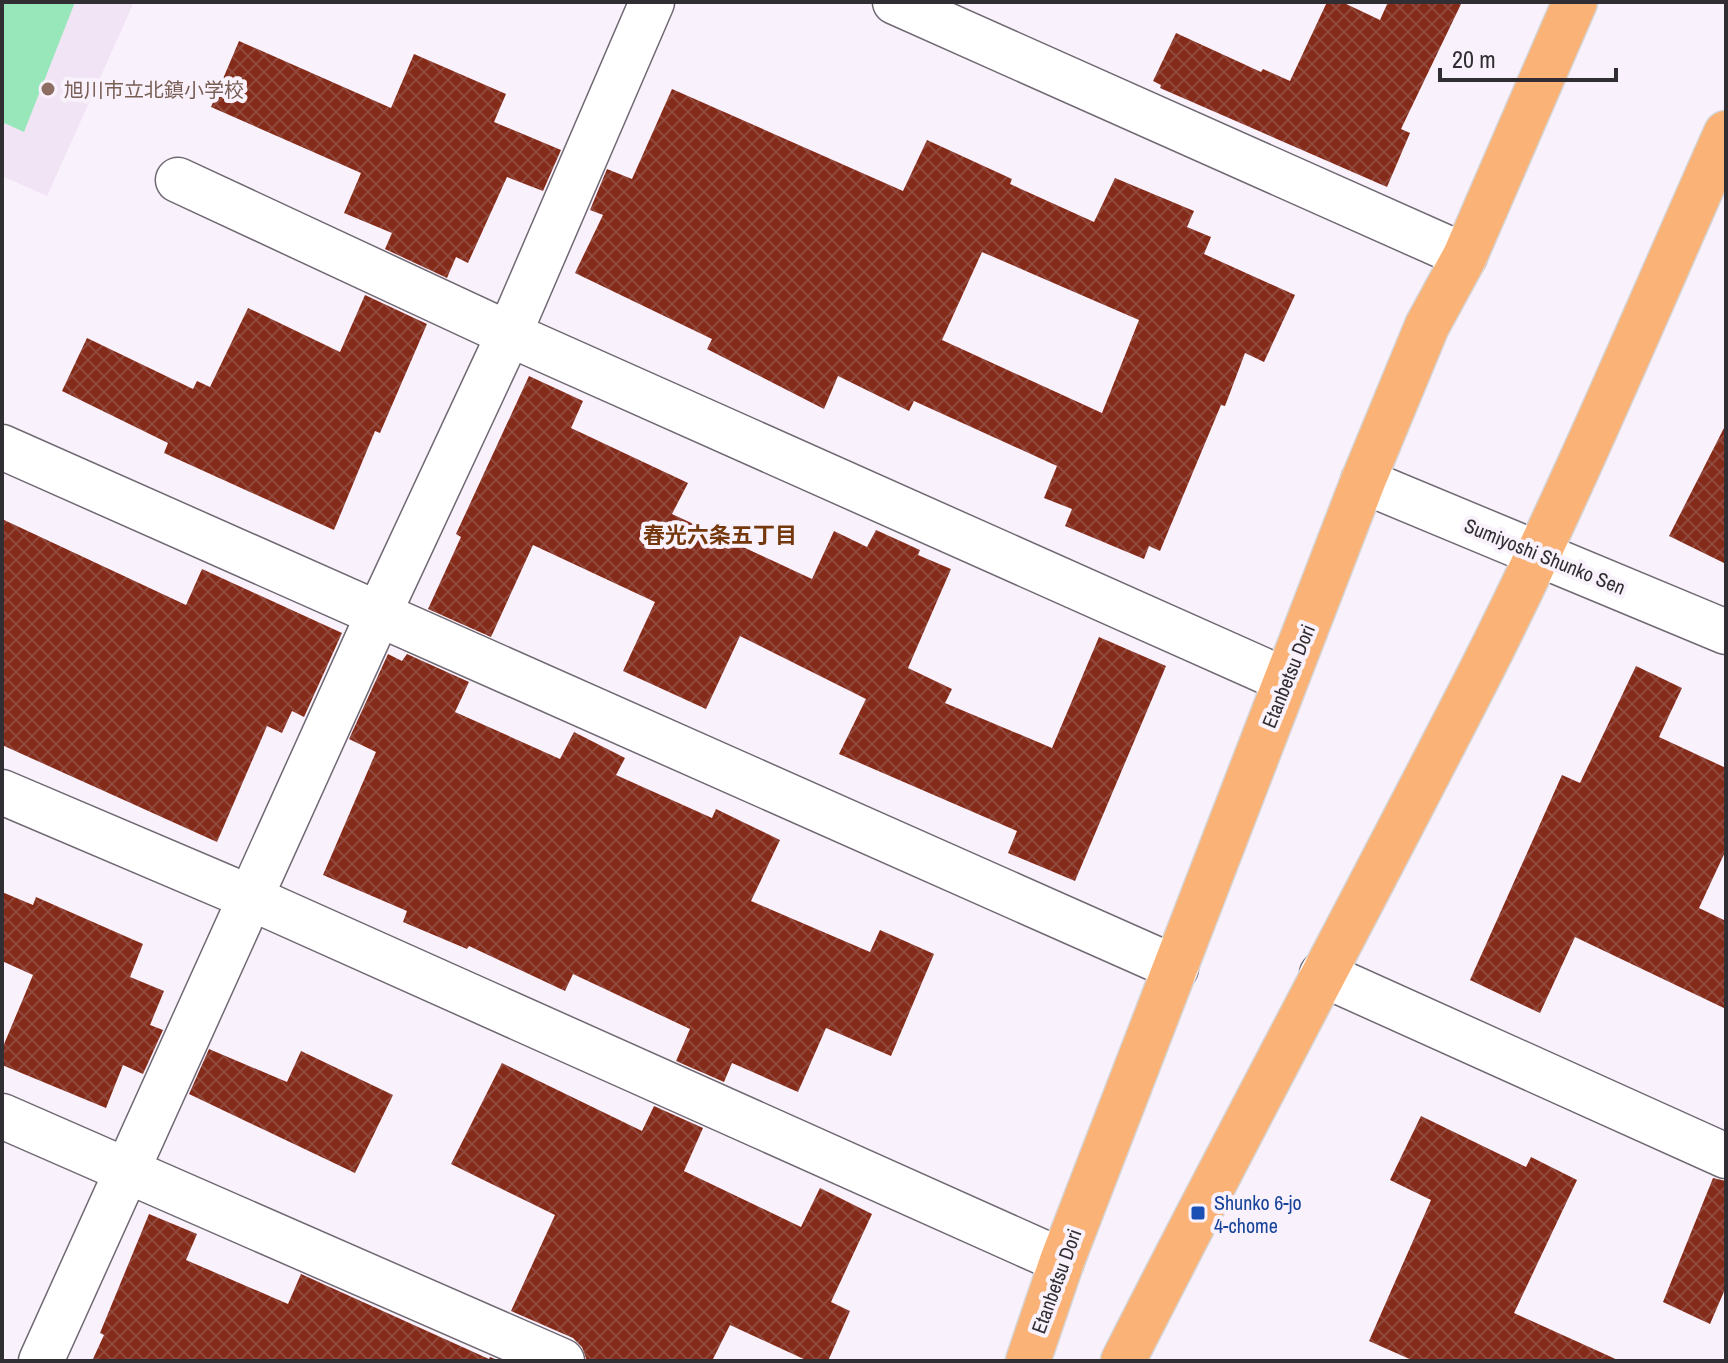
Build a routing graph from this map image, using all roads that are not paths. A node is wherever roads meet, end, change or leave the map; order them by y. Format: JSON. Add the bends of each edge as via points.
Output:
{"nodes":[{"id":1,"x":652,"y":2,"type":"edge"},
{"id":2,"x":895,"y":2,"type":"edge"},
{"id":3,"x":1575,"y":2,"type":"edge"},
{"id":4,"x":1726,"y":133,"type":"edge"},
{"id":5,"x":178,"y":180,"type":"dead end"},
{"id":6,"x":1465,"y":256,"type":"junction"},
{"id":7,"x":509,"y":334,"type":"junction"},
{"id":8,"x":2,"y":447,"type":"edge"},
{"id":9,"x":1363,"y":481,"type":"junction"},
{"id":10,"x":1538,"y":554,"type":"junction"},
{"id":11,"x":379,"y":613,"type":"junction"},
{"id":12,"x":1726,"y":632,"type":"edge"},
{"id":13,"x":1285,"y":680,"type":"junction"},
{"id":14,"x":2,"y":792,"type":"edge"},
{"id":15,"x":251,"y":898,"type":"junction"},
{"id":16,"x":1176,"y":968,"type":"junction"},
{"id":17,"x":1322,"y":974,"type":"junction"},
{"id":18,"x":2,"y":1116,"type":"edge"},
{"id":19,"x":1726,"y":1156,"type":"edge"},
{"id":20,"x":127,"y":1172,"type":"junction"},
{"id":21,"x":1062,"y":1261,"type":"junction"},
{"id":22,"x":41,"y":1361,"type":"edge"},
{"id":23,"x":562,"y":1361,"type":"edge"},
{"id":24,"x":1028,"y":1361,"type":"edge"},
{"id":25,"x":1123,"y":1361,"type":"edge"}],
"edges":[{"from":1,"to":7,"type":"street"},
{"from":2,"to":6,"type":"street"},
{"from":3,"to":6,"type":"main road","name":"Etanbetsu Dori"},
{"from":4,"to":10,"type":"main road"},
{"from":5,"to":7,"type":"street"},
{"from":6,"to":9,"type":"main road","name":"Etanbetsu Dori","via":[[1427,326]]},
{"from":7,"to":11,"type":"street"},
{"from":7,"to":13,"type":"street"},
{"from":8,"to":11,"type":"street"},
{"from":9,"to":10,"type":"street","name":"Sumiyoshi Shunko Sen"},
{"from":9,"to":13,"type":"main road","name":"Etanbetsu Dori"},
{"from":10,"to":12,"type":"street","name":"Sumiyoshi Shunko Sen"},
{"from":10,"to":17,"type":"main road"},
{"from":11,"to":15,"type":"street"},
{"from":11,"to":16,"type":"street"},
{"from":13,"to":16,"type":"main road","name":"Etanbetsu Dori"},
{"from":14,"to":15,"type":"street"},
{"from":15,"to":20,"type":"street"},
{"from":15,"to":21,"type":"street"},
{"from":16,"to":21,"type":"main road","name":"Etanbetsu Dori"},
{"from":17,"to":19,"type":"street"},
{"from":17,"to":25,"type":"main road"},
{"from":18,"to":20,"type":"street"},
{"from":20,"to":22,"type":"street"},
{"from":20,"to":23,"type":"street"},
{"from":21,"to":24,"type":"main road","name":"Etanbetsu Dori"}]}
